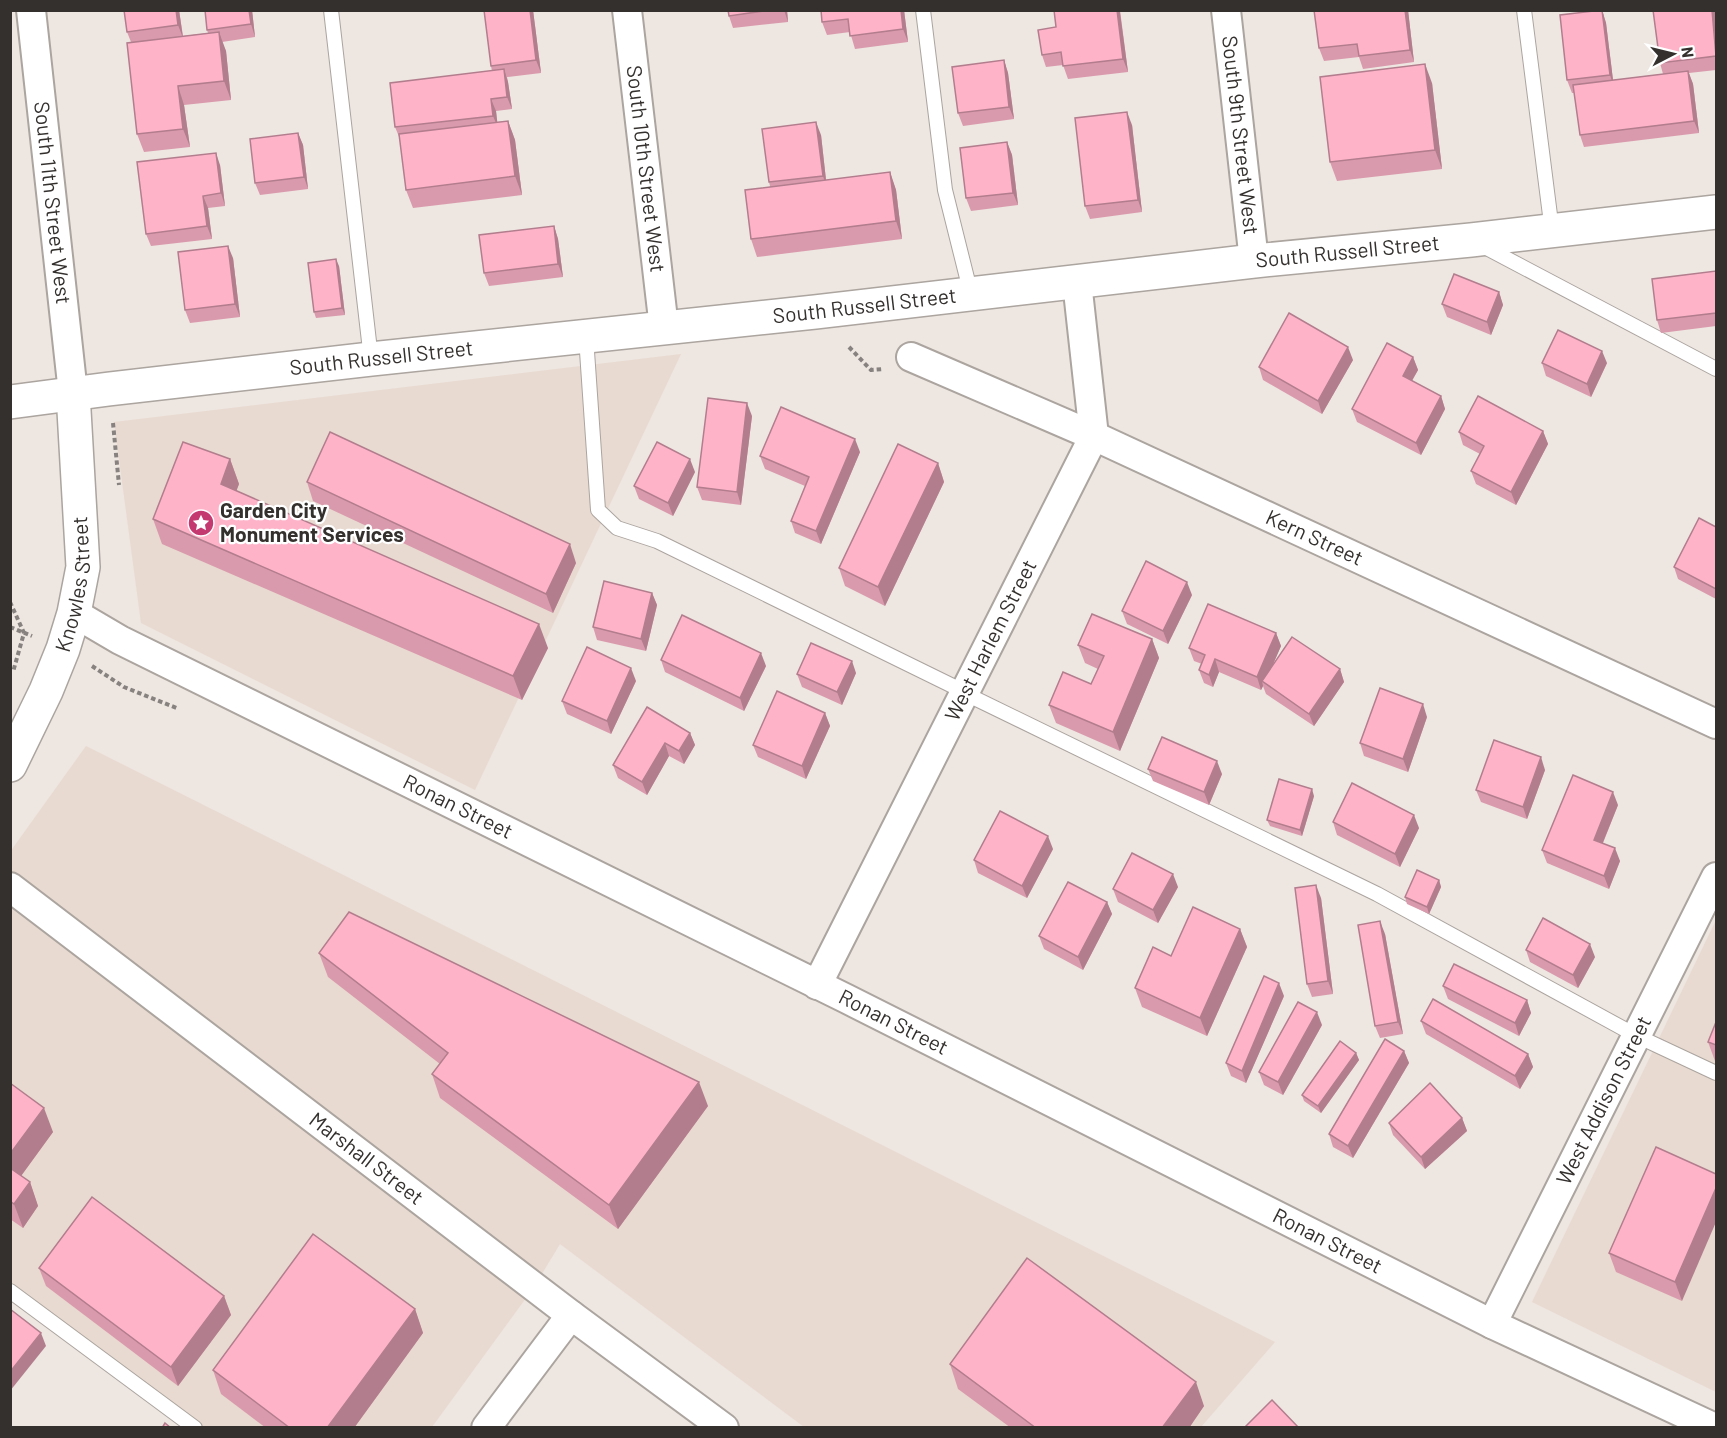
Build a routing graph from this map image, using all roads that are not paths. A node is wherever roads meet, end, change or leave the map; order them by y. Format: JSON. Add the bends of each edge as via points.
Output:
{"nodes":[{"id":1,"x":31,"y":10,"type":"edge"},
{"id":2,"x":331,"y":10,"type":"edge"},
{"id":3,"x":627,"y":10,"type":"edge"},
{"id":4,"x":923,"y":10,"type":"edge"},
{"id":5,"x":1226,"y":10,"type":"edge"},
{"id":6,"x":1524,"y":10,"type":"edge"},
{"id":7,"x":1716,"y":212,"type":"edge"},
{"id":8,"x":1552,"y":231,"type":"junction"},
{"id":9,"x":1471,"y":240,"type":"junction"},
{"id":10,"x":1254,"y":261,"type":"junction"},
{"id":11,"x":1077,"y":282,"type":"junction"},
{"id":12,"x":971,"y":294,"type":"junction"},
{"id":13,"x":664,"y":327,"type":"junction"},
{"id":14,"x":586,"y":335,"type":"junction"},
{"id":15,"x":911,"y":357,"type":"dead end"},
{"id":16,"x":371,"y":359,"type":"junction"},
{"id":17,"x":1716,"y":369,"type":"edge"},
{"id":18,"x":73,"y":393,"type":"junction"},
{"id":19,"x":10,"y":402,"type":"edge"},
{"id":20,"x":1094,"y":436,"type":"junction"},
{"id":21,"x":74,"y":613,"type":"junction"},
{"id":22,"x":965,"y":692,"type":"junction"},
{"id":23,"x":1716,"y":724,"type":"edge"},
{"id":24,"x":10,"y":765,"type":"edge"},
{"id":25,"x":1716,"y":877,"type":"edge"},
{"id":26,"x":10,"y":887,"type":"edge"},
{"id":27,"x":817,"y":984,"type":"junction"},
{"id":28,"x":1636,"y":1036,"type":"junction"},
{"id":29,"x":1716,"y":1073,"type":"edge"},
{"id":30,"x":10,"y":1291,"type":"edge"},
{"id":31,"x":571,"y":1315,"type":"junction"},
{"id":32,"x":1492,"y":1324,"type":"junction"},
{"id":33,"x":195,"y":1428,"type":"edge"},
{"id":34,"x":486,"y":1428,"type":"edge"},
{"id":35,"x":724,"y":1428,"type":"edge"},
{"id":36,"x":1715,"y":1428,"type":"edge"}],
"edges":[{"from":1,"to":18,"type":"street","name":"South 11th Street West"},
{"from":2,"to":16,"type":"lane"},
{"from":3,"to":13,"type":"street","name":"South 10th Street West"},
{"from":4,"to":12,"type":"lane","via":[[945,190]]},
{"from":5,"to":10,"type":"street","name":"South 9th Street West"},
{"from":6,"to":8,"type":"lane"},
{"from":7,"to":8,"type":"main road","name":"South Russell Street"},
{"from":8,"to":9,"type":"main road","name":"South Russell Street"},
{"from":9,"to":10,"type":"main road","name":"South Russell Street"},
{"from":9,"to":17,"type":"lane"},
{"from":10,"to":11,"type":"main road","name":"South Russell Street"},
{"from":11,"to":12,"type":"main road","name":"South Russell Street"},
{"from":11,"to":20,"type":"street"},
{"from":12,"to":13,"type":"main road","name":"South Russell Street"},
{"from":13,"to":14,"type":"main road","name":"South Russell Street"},
{"from":14,"to":16,"type":"main road","name":"South Russell Street"},
{"from":14,"to":22,"type":"lane","via":[[598,510],[617,528],[657,541]]},
{"from":15,"to":20,"type":"street","name":"Kern Street"},
{"from":16,"to":18,"type":"main road","name":"South Russell Street"},
{"from":18,"to":19,"type":"main road","name":"South Russell Street"},
{"from":18,"to":21,"type":"main road","name":"Knowles Street","via":[[83,567]]},
{"from":20,"to":22,"type":"street","name":"West Harlem Street"},
{"from":20,"to":23,"type":"street","name":"Kern Street"},
{"from":21,"to":24,"type":"main road","name":"Knowles Street","via":[[50,680]]},
{"from":21,"to":27,"type":"street","name":"Ronan Street","via":[[120,640]]},
{"from":22,"to":27,"type":"street","name":"West Harlem Street"},
{"from":22,"to":28,"type":"lane","via":[[1377,894]]},
{"from":25,"to":28,"type":"street","name":"West Addison Street"},
{"from":26,"to":31,"type":"street","name":"Marshall Street"},
{"from":27,"to":32,"type":"street","name":"Ronan Street"},
{"from":28,"to":29,"type":"lane"},
{"from":28,"to":32,"type":"street","name":"West Addison Street"},
{"from":30,"to":33,"type":"lane"},
{"from":31,"to":34,"type":"street"},
{"from":31,"to":35,"type":"street","name":"Marshall Street"},
{"from":32,"to":36,"type":"street","name":"Ronan Street"}]}
